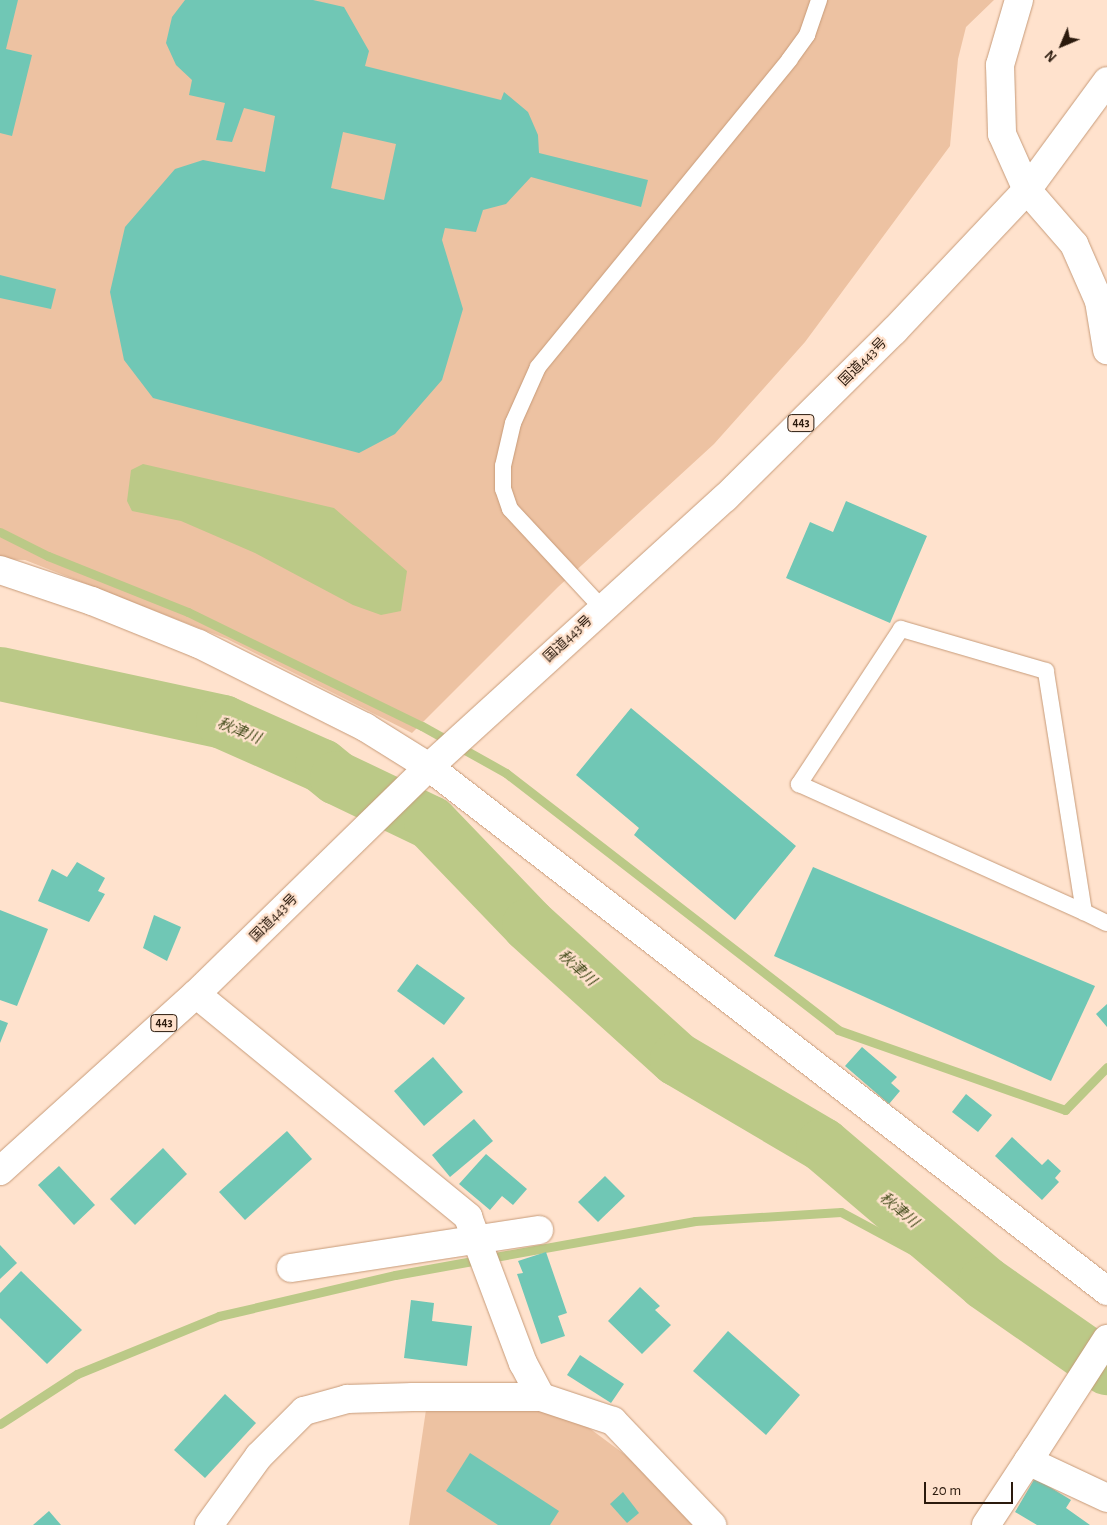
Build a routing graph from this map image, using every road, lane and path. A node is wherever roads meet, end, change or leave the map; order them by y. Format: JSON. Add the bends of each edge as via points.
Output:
{"nodes":[{"id":1,"x":819,"y":0,"type":"edge"},
{"id":2,"x":1019,"y":0,"type":"edge"},
{"id":3,"x":1107,"y":81,"type":"edge"},
{"id":4,"x":1027,"y":190,"type":"junction"},
{"id":5,"x":1107,"y":350,"type":"edge"},
{"id":6,"x":0,"y":570,"type":"edge"},
{"id":7,"x":602,"y":608,"type":"junction"},
{"id":8,"x":446,"y":752,"type":"junction"},
{"id":9,"x":1084,"y":912,"type":"junction"},
{"id":10,"x":1107,"y":923,"type":"edge"},
{"id":11,"x":196,"y":994,"type":"junction"},
{"id":12,"x":0,"y":1171,"type":"edge"},
{"id":13,"x":539,"y":1230,"type":"dead end"},
{"id":14,"x":480,"y":1249,"type":"junction"},
{"id":15,"x":291,"y":1268,"type":"dead end"},
{"id":16,"x":1107,"y":1291,"type":"edge"},
{"id":17,"x":1107,"y":1339,"type":"edge"},
{"id":18,"x":541,"y":1397,"type":"junction"},
{"id":19,"x":1032,"y":1455,"type":"junction"},
{"id":20,"x":1107,"y":1498,"type":"edge"},
{"id":21,"x":208,"y":1525,"type":"edge"},
{"id":22,"x":712,"y":1525,"type":"edge"},
{"id":23,"x":986,"y":1525,"type":"edge"}],
"edges":[{"from":1,"to":7,"type":"lane","via":[[807,34],[789,60],[538,367],[513,423],[503,466],[503,489],[510,509]]},
{"from":2,"to":4,"type":"main road","via":[[1000,65],[1002,134]]},
{"from":3,"to":4,"type":"main road","name":"国道443号","number":"443"},
{"from":4,"to":5,"type":"main road","via":[[1074,244],[1099,301]]},
{"from":4,"to":7,"type":"main road","name":"国道443号","number":"443","via":[[894,331],[753,470]]},
{"from":6,"to":8,"type":"main road","via":[[92,601],[199,644],[365,726]]},
{"from":7,"to":8,"type":"main road","name":"国道443号","number":"443"},
{"from":8,"to":11,"type":"main road","name":"国道443号","number":"443"},
{"from":8,"to":16,"type":"main road"},
{"from":9,"to":9,"type":"lane","via":[[799,784],[901,629],[1046,671]]},
{"from":9,"to":10,"type":"lane"},
{"from":11,"to":12,"type":"main road","name":"国道443号","number":"443"},
{"from":11,"to":14,"type":"main road","via":[[468,1217]]},
{"from":13,"to":14,"type":"main road"},
{"from":14,"to":15,"type":"main road"},
{"from":14,"to":18,"type":"main road","via":[[523,1363]]},
{"from":17,"to":19,"type":"main road"},
{"from":18,"to":21,"type":"main road","via":[[347,1399],[304,1411],[259,1456]]},
{"from":18,"to":22,"type":"main road","via":[[612,1421]]},
{"from":19,"to":20,"type":"main road"},
{"from":19,"to":23,"type":"main road"}]}
